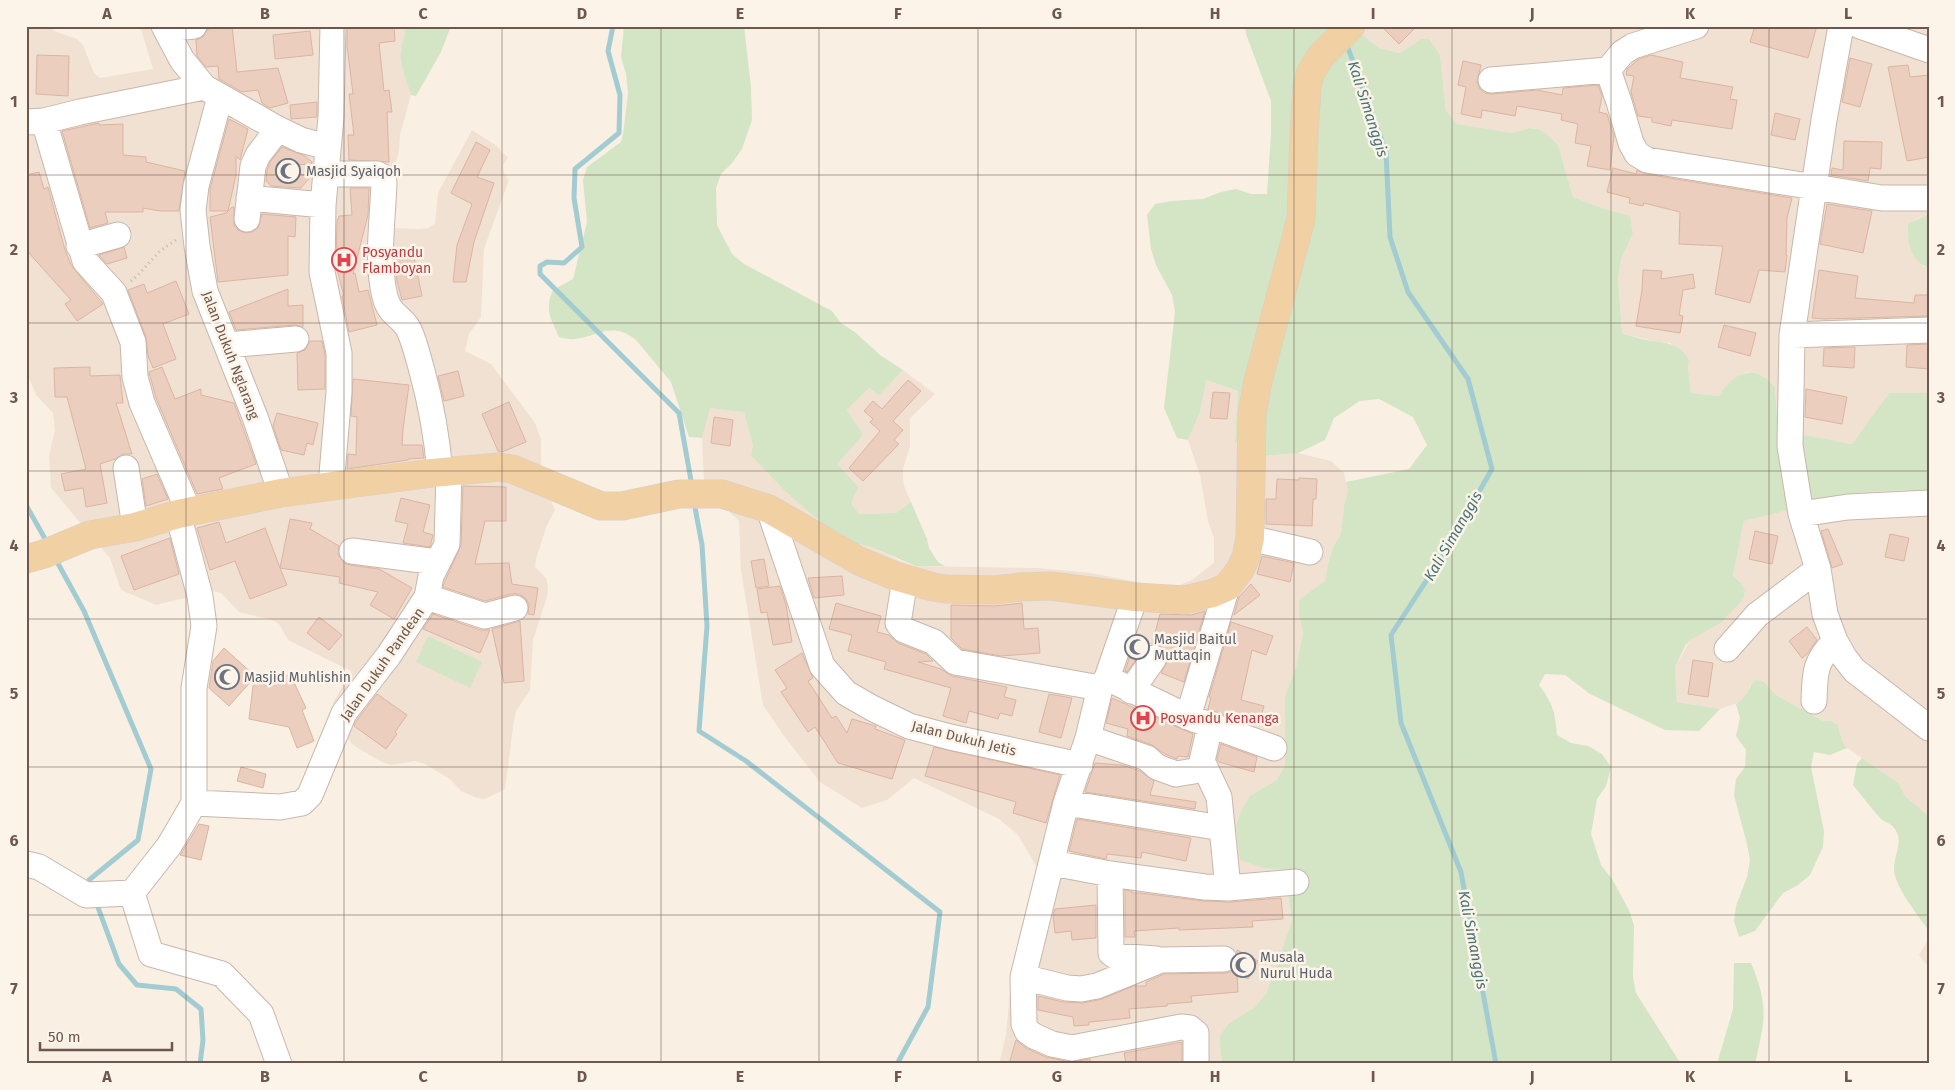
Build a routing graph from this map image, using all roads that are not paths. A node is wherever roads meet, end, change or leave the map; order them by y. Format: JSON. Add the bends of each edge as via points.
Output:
{"nodes":[{"id":1,"x":194,"y":26,"type":"edge"},
{"id":2,"x":333,"y":26,"type":"edge"},
{"id":3,"x":1351,"y":26,"type":"edge"},
{"id":4,"x":1696,"y":26,"type":"edge"},
{"id":5,"x":1842,"y":26,"type":"edge"},
{"id":6,"x":1860,"y":26,"type":"edge"},
{"id":7,"x":165,"y":28,"type":"edge"},
{"id":8,"x":1929,"y":50,"type":"edge"},
{"id":9,"x":1608,"y":70,"type":"junction"},
{"id":10,"x":1491,"y":80,"type":"dead end"},
{"id":11,"x":212,"y":92,"type":"junction"},
{"id":12,"x":35,"y":122,"type":"edge"},
{"id":13,"x":278,"y":129,"type":"junction"},
{"id":14,"x":327,"y":147,"type":"junction"},
{"id":15,"x":326,"y":174,"type":"junction"},
{"id":16,"x":1814,"y":187,"type":"junction"},
{"id":17,"x":1929,"y":198,"type":"edge"},
{"id":18,"x":322,"y":205,"type":"junction"},
{"id":19,"x":118,"y":235,"type":"dead end"},
{"id":20,"x":79,"y":246,"type":"junction"},
{"id":21,"x":1929,"y":330,"type":"edge"},
{"id":22,"x":1792,"y":335,"type":"junction"},
{"id":23,"x":296,"y":339,"type":"dead end"},
{"id":24,"x":227,"y":344,"type":"junction"},
{"id":25,"x":126,"y":468,"type":"dead end"},
{"id":26,"x":444,"y":472,"type":"junction"},
{"id":27,"x":331,"y":486,"type":"junction"},
{"id":28,"x":281,"y":493,"type":"junction"},
{"id":29,"x":1929,"y":503,"type":"edge"},
{"id":30,"x":769,"y":509,"type":"junction"},
{"id":31,"x":184,"y":513,"type":"junction"},
{"id":32,"x":1801,"y":514,"type":"junction"},
{"id":33,"x":135,"y":527,"type":"junction"},
{"id":34,"x":1250,"y":538,"type":"junction"},
{"id":35,"x":352,"y":551,"type":"dead end"},
{"id":36,"x":1310,"y":552,"type":"dead end"},
{"id":37,"x":35,"y":557,"type":"edge"},
{"id":38,"x":437,"y":562,"type":"junction"},
{"id":39,"x":1818,"y":569,"type":"junction"},
{"id":40,"x":905,"y":579,"type":"junction"},
{"id":41,"x":1228,"y":587,"type":"junction"},
{"id":42,"x":428,"y":597,"type":"junction"},
{"id":43,"x":1135,"y":597,"type":"junction"},
{"id":44,"x":515,"y":608,"type":"dead end"},
{"id":45,"x":1835,"y":641,"type":"junction"},
{"id":46,"x":1727,"y":649,"type":"dead end"},
{"id":47,"x":1154,"y":658,"type":"dead end"},
{"id":48,"x":1103,"y":683,"type":"junction"},
{"id":49,"x":1131,"y":691,"type":"junction"},
{"id":50,"x":1814,"y":701,"type":"dead end"},
{"id":51,"x":1199,"y":721,"type":"junction"},
{"id":52,"x":1929,"y":728,"type":"edge"},
{"id":53,"x":1088,"y":738,"type":"junction"},
{"id":54,"x":1274,"y":748,"type":"dead end"},
{"id":55,"x":1080,"y":765,"type":"junction"},
{"id":56,"x":1206,"y":769,"type":"junction"},
{"id":57,"x":194,"y":803,"type":"junction"},
{"id":58,"x":1066,"y":803,"type":"junction"},
{"id":59,"x":1222,"y":828,"type":"junction"},
{"id":60,"x":1053,"y":862,"type":"junction"},
{"id":61,"x":26,"y":864,"type":"edge"},
{"id":62,"x":1110,"y":874,"type":"junction"},
{"id":63,"x":1296,"y":882,"type":"dead end"},
{"id":64,"x":1228,"y":888,"type":"junction"},
{"id":65,"x":132,"y":892,"type":"junction"},
{"id":66,"x":1224,"y":959,"type":"dead end"},
{"id":67,"x":1161,"y":960,"type":"junction"},
{"id":68,"x":1023,"y":977,"type":"junction"},
{"id":69,"x":280,"y":1064,"type":"edge"},
{"id":70,"x":1196,"y":1064,"type":"edge"}],
"edges":[{"from":1,"to":7,"type":"street"},
{"from":2,"to":14,"type":"street","via":[[331,117]]},
{"from":3,"to":34,"type":"main road","via":[[1320,56],[1307,88],[1301,219],[1252,414]]},
{"from":4,"to":9,"type":"street","via":[[1633,46],[1622,53]]},
{"from":5,"to":16,"type":"street"},
{"from":6,"to":8,"type":"street"},
{"from":7,"to":11,"type":"street","via":[[182,60]]},
{"from":9,"to":10,"type":"street"},
{"from":9,"to":16,"type":"street","via":[[1637,154],[1648,160]]},
{"from":11,"to":12,"type":"street"},
{"from":11,"to":13,"type":"street"},
{"from":11,"to":24,"type":"street","name":"Jalan Dukuh Nglarang","via":[[196,186],[194,229],[204,291]]},
{"from":12,"to":20,"type":"street","via":[[62,180]]},
{"from":13,"to":14,"type":"street"},
{"from":13,"to":18,"type":"street","via":[[253,166],[248,209]]},
{"from":14,"to":15,"type":"street"},
{"from":15,"to":18,"type":"street"},
{"from":15,"to":26,"type":"street","name":"Jalan Dukuh Pandean","via":[[377,174],[383,177],[380,258],[383,287],[390,311],[409,329],[417,352]]},
{"from":16,"to":17,"type":"street","via":[[1882,198]]},
{"from":16,"to":22,"type":"street"},
{"from":18,"to":27,"type":"street","via":[[322,272],[339,353]]},
{"from":19,"to":20,"type":"street"},
{"from":20,"to":31,"type":"street","via":[[85,261],[114,292],[134,342],[135,377],[142,403]]},
{"from":21,"to":22,"type":"street"},
{"from":22,"to":32,"type":"street","via":[[1790,446]]},
{"from":23,"to":24,"type":"street"},
{"from":24,"to":28,"type":"street","name":"Jalan Dukuh Nglarang"},
{"from":25,"to":33,"type":"street"},
{"from":26,"to":27,"type":"main road"},
{"from":26,"to":30,"type":"main road","via":[[499,467],[512,469],[601,506],[622,506],[679,494],[722,494]]},
{"from":26,"to":38,"type":"street","name":"Jalan Dukuh Pandean","via":[[447,544]]},
{"from":27,"to":28,"type":"main road"},
{"from":28,"to":31,"type":"main road"},
{"from":29,"to":32,"type":"street","via":[[1848,507]]},
{"from":30,"to":40,"type":"main road","via":[[859,561]]},
{"from":30,"to":55,"type":"street","name":"Jalan Dukuh Jetis","via":[[822,666],[846,693],[909,726],[950,738]]},
{"from":31,"to":33,"type":"main road"},
{"from":31,"to":57,"type":"street","via":[[204,626],[194,688]]},
{"from":32,"to":39,"type":"street"},
{"from":33,"to":37,"type":"main road","via":[[90,535]]},
{"from":34,"to":36,"type":"street"},
{"from":34,"to":41,"type":"main road","via":[[1246,557]]},
{"from":35,"to":38,"type":"street"},
{"from":38,"to":42,"type":"street","name":"Jalan Dukuh Pandean"},
{"from":39,"to":45,"type":"street","via":[[1825,614]]},
{"from":39,"to":46,"type":"street","via":[[1757,615]]},
{"from":40,"to":43,"type":"main road","via":[[946,589],[1052,586]]},
{"from":40,"to":48,"type":"street","via":[[898,623],[904,630],[934,642],[955,662]]},
{"from":41,"to":43,"type":"main road","via":[[1185,600]]},
{"from":41,"to":51,"type":"street"},
{"from":42,"to":44,"type":"street","via":[[486,616]]},
{"from":42,"to":57,"type":"street","name":"Jalan Dukuh Pandean","via":[[344,714],[310,795],[302,803],[280,807]]},
{"from":43,"to":48,"type":"street"},
{"from":45,"to":50,"type":"street","via":[[1818,665]]},
{"from":45,"to":52,"type":"street","via":[[1854,670]]},
{"from":47,"to":49,"type":"street"},
{"from":48,"to":49,"type":"street"},
{"from":48,"to":53,"type":"street"},
{"from":49,"to":51,"type":"street"},
{"from":51,"to":54,"type":"street"},
{"from":51,"to":56,"type":"street","via":[[1202,761]]},
{"from":53,"to":55,"type":"street"},
{"from":53,"to":56,"type":"street","via":[[1147,758],[1157,768],[1176,774]]},
{"from":55,"to":58,"type":"street"},
{"from":56,"to":59,"type":"street","via":[[1219,796]]},
{"from":57,"to":65,"type":"street","via":[[169,846]]},
{"from":58,"to":59,"type":"street"},
{"from":58,"to":60,"type":"street"},
{"from":59,"to":64,"type":"street"},
{"from":60,"to":62,"type":"street"},
{"from":60,"to":68,"type":"street"},
{"from":61,"to":65,"type":"street","via":[[39,867],[95,895]]},
{"from":62,"to":64,"type":"street","via":[[1205,888]]},
{"from":62,"to":67,"type":"street","via":[[1111,953]]},
{"from":63,"to":64,"type":"street"},
{"from":65,"to":69,"type":"street","via":[[151,954],[222,974],[262,1014]]},
{"from":66,"to":67,"type":"street"},
{"from":67,"to":68,"type":"street","via":[[1097,986],[1081,989]]},
{"from":68,"to":70,"type":"street","via":[[1024,1024],[1034,1036],[1072,1048],[1190,1028],[1196,1033]]}]}
